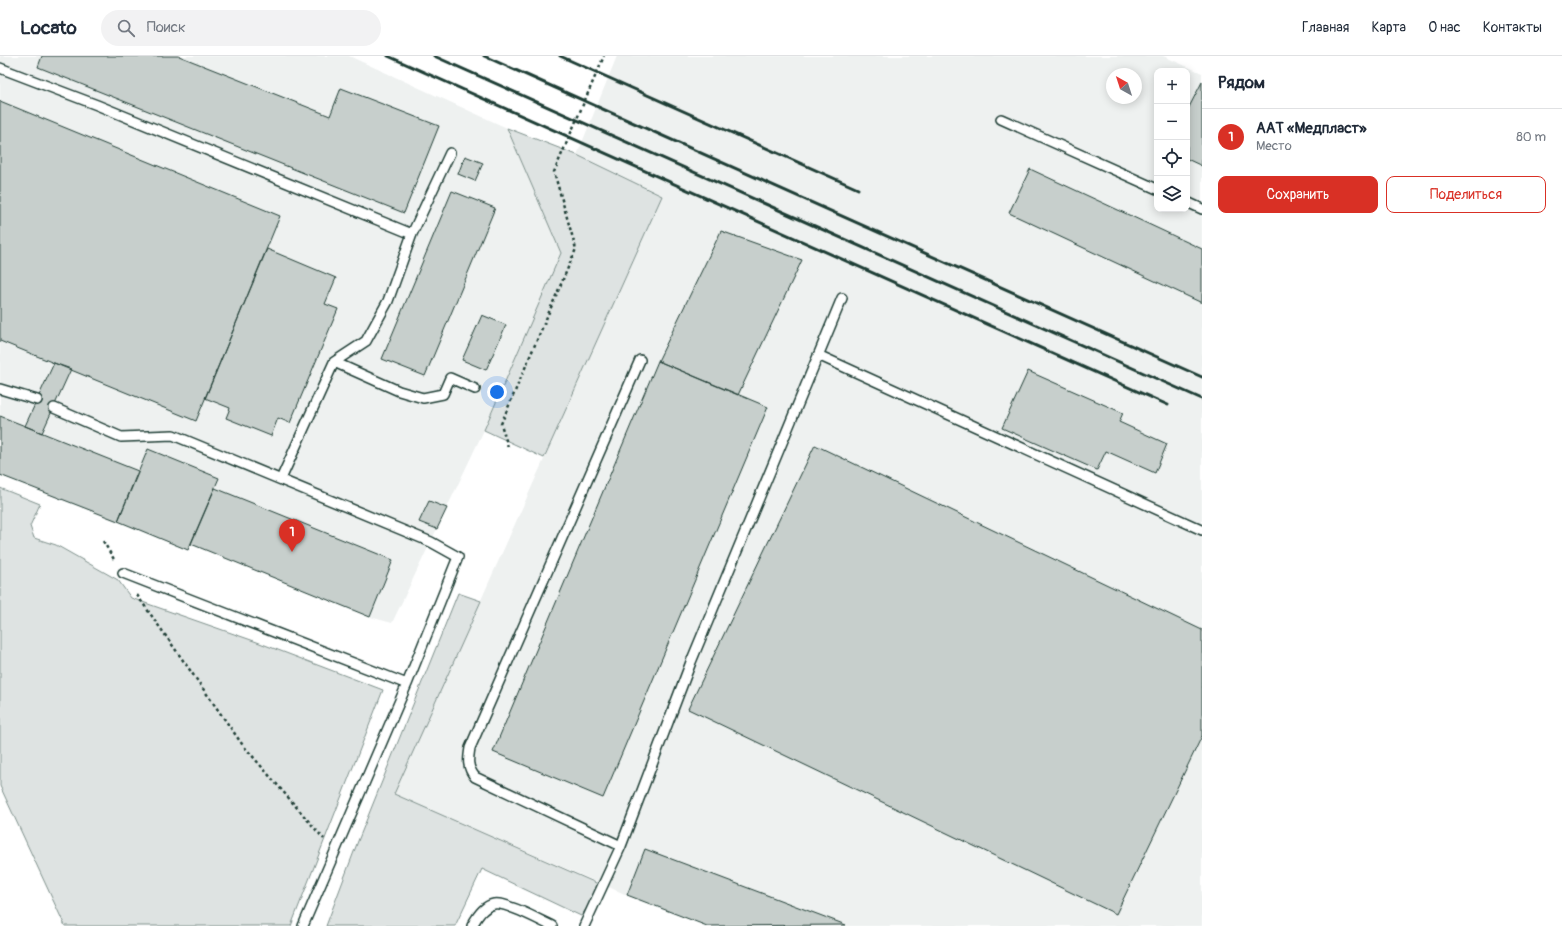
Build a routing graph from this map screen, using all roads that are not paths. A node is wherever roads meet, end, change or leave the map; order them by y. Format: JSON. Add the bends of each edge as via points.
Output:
{"nodes":[{"id":1,"x":0,"y":68,"type":"edge"},
{"id":2,"x":1001,"y":119,"type":"dead end"},
{"id":3,"x":450,"y":153,"type":"dead end"},
{"id":4,"x":1154,"y":188,"type":"edge"},
{"id":5,"x":1190,"y":203,"type":"edge"},
{"id":6,"x":1202,"y":209,"type":"edge"},
{"id":7,"x":412,"y":234,"type":"junction"},
{"id":8,"x":842,"y":298,"type":"dead end"},
{"id":9,"x":818,"y":355,"type":"junction"},
{"id":10,"x":640,"y":360,"type":"dead end"},
{"id":11,"x":334,"y":362,"type":"junction"},
{"id":12,"x":0,"y":389,"type":"edge"},
{"id":13,"x":475,"y":389,"type":"dead end"},
{"id":14,"x":37,"y":400,"type":"dead end"},
{"id":15,"x":54,"y":408,"type":"dead end"},
{"id":16,"x":281,"y":479,"type":"junction"},
{"id":17,"x":1202,"y":530,"type":"edge"},
{"id":18,"x":123,"y":573,"type":"road end"},
{"id":19,"x":407,"y":684,"type":"junction"},
{"id":20,"x":621,"y":846,"type":"junction"},
{"id":21,"x":303,"y":926,"type":"edge"},
{"id":22,"x":472,"y":926,"type":"edge"},
{"id":23,"x":552,"y":926,"type":"edge"},
{"id":24,"x":584,"y":926,"type":"edge"}],
"edges":[{"from":1,"to":7,"type":"lane"},
{"from":2,"to":4,"type":"lane"},
{"from":3,"to":7,"type":"lane"},
{"from":5,"to":6,"type":"lane"},
{"from":7,"to":11,"type":"lane","via":[[388,301],[366,341]]},
{"from":8,"to":9,"type":"lane"},
{"from":9,"to":17,"type":"lane"},
{"from":9,"to":20,"type":"lane","via":[[691,662]]},
{"from":10,"to":20,"type":"lane","via":[[470,748],[468,760],[469,770],[475,777]]},
{"from":11,"to":13,"type":"lane","via":[[399,391],[423,398],[443,394],[450,378]]},
{"from":11,"to":16,"type":"lane"},
{"from":12,"to":14,"type":"lane"},
{"from":15,"to":16,"type":"lane","via":[[121,437],[173,435]]},
{"from":16,"to":19,"type":"lane","via":[[431,542],[458,557]]},
{"from":18,"to":19,"type":"lane"},
{"from":19,"to":21,"type":"lane"},
{"from":20,"to":24,"type":"lane"},
{"from":22,"to":23,"type":"lane","via":[[482,912],[493,904]]}]}
